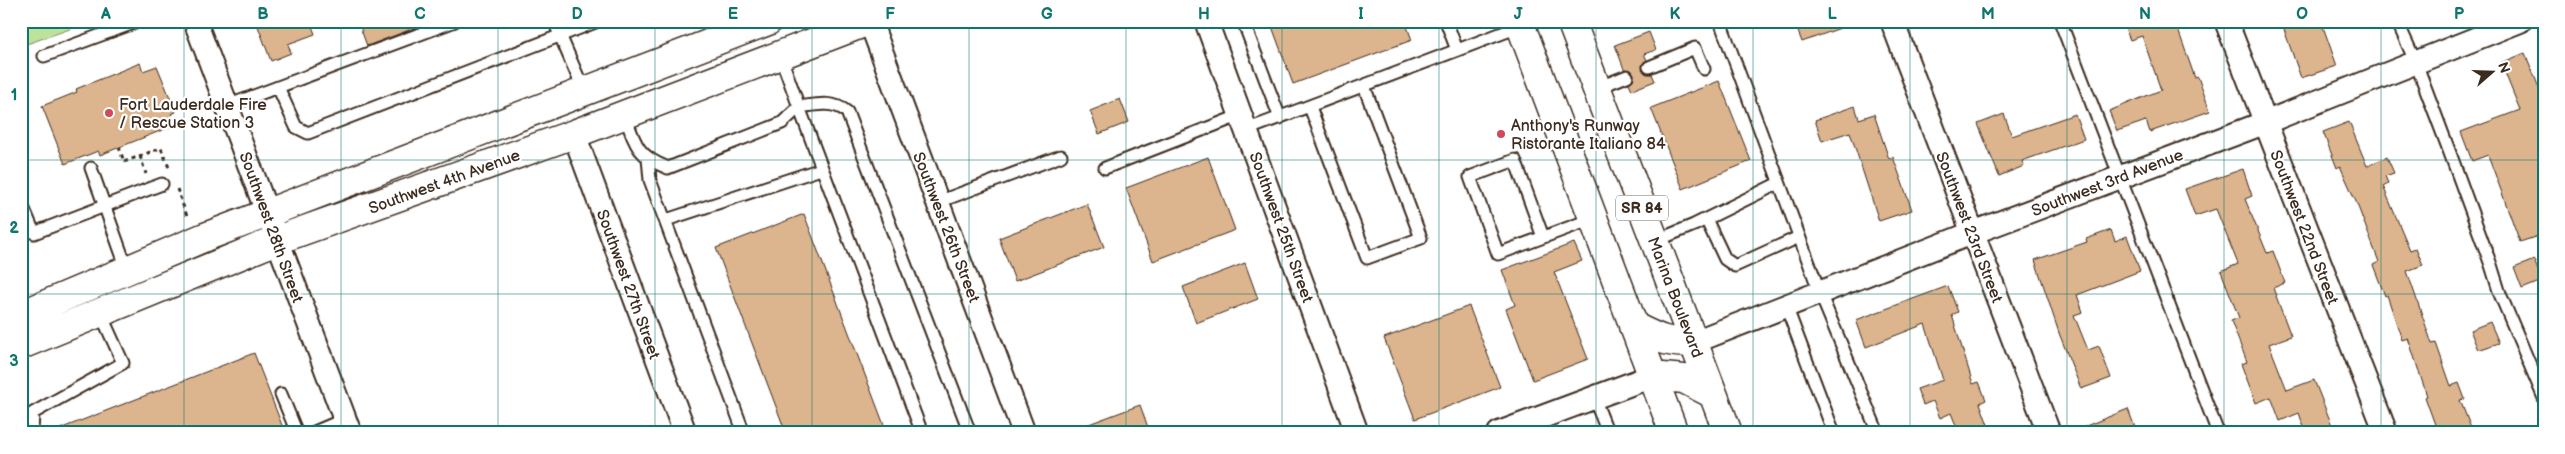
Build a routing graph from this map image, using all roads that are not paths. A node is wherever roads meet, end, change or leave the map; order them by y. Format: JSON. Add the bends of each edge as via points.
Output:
{"nodes":[{"id":1,"x":139,"y":21,"type":"edge"},
{"id":2,"x":195,"y":21,"type":"edge"},
{"id":3,"x":455,"y":21,"type":"edge"},
{"id":4,"x":554,"y":21,"type":"edge"},
{"id":5,"x":598,"y":21,"type":"edge"},
{"id":6,"x":768,"y":21,"type":"edge"},
{"id":7,"x":870,"y":21,"type":"edge"},
{"id":8,"x":1206,"y":21,"type":"edge"},
{"id":9,"x":1244,"y":21,"type":"edge"},
{"id":10,"x":1446,"y":21,"type":"edge"},
{"id":11,"x":1571,"y":21,"type":"edge"},
{"id":12,"x":1720,"y":21,"type":"edge"},
{"id":13,"x":1892,"y":21,"type":"edge"},
{"id":14,"x":2060,"y":21,"type":"edge"},
{"id":15,"x":2226,"y":21,"type":"edge"},
{"id":16,"x":2397,"y":21,"type":"edge"},
{"id":17,"x":2520,"y":21,"type":"edge"},
{"id":18,"x":1520,"y":24,"type":"edge"},
{"id":19,"x":560,"y":35,"type":"junction"},
{"id":20,"x":1457,"y":50,"type":"junction"},
{"id":21,"x":780,"y":55,"type":"junction"},
{"id":22,"x":44,"y":56,"type":"dead end"},
{"id":23,"x":2416,"y":63,"type":"junction"},
{"id":24,"x":1649,"y":66,"type":"dead end"},
{"id":25,"x":1704,"y":69,"type":"dead end"},
{"id":26,"x":1626,"y":76,"type":"dead end"},
{"id":27,"x":1364,"y":86,"type":"junction"},
{"id":28,"x":278,"y":87,"type":"junction"},
{"id":29,"x":1596,"y":88,"type":"junction"},
{"id":30,"x":584,"y":91,"type":"junction"},
{"id":31,"x":227,"y":106,"type":"junction"},
{"id":32,"x":799,"y":107,"type":"junction"},
{"id":33,"x":1310,"y":107,"type":"junction"},
{"id":34,"x":624,"y":115,"type":"junction"},
{"id":35,"x":1280,"y":118,"type":"junction"},
{"id":36,"x":1244,"y":123,"type":"junction"},
{"id":37,"x":2264,"y":123,"type":"junction"},
{"id":38,"x":574,"y":134,"type":"junction"},
{"id":39,"x":1061,"y":156,"type":"dead end"},
{"id":40,"x":648,"y":158,"type":"junction"},
{"id":41,"x":91,"y":168,"type":"dead end"},
{"id":42,"x":1105,"y":168,"type":"dead end"},
{"id":43,"x":821,"y":169,"type":"junction"},
{"id":44,"x":2120,"y":177,"type":"junction"},
{"id":45,"x":1779,"y":183,"type":"junction"},
{"id":46,"x":162,"y":184,"type":"dead end"},
{"id":47,"x":21,"y":202,"type":"edge"},
{"id":48,"x":938,"y":202,"type":"junction"},
{"id":49,"x":104,"y":207,"type":"junction"},
{"id":50,"x":267,"y":213,"type":"junction"},
{"id":51,"x":1592,"y":219,"type":"junction"},
{"id":52,"x":666,"y":220,"type":"junction"},
{"id":53,"x":1706,"y":220,"type":"junction"},
{"id":54,"x":1972,"y":232,"type":"junction"},
{"id":55,"x":1543,"y":237,"type":"junction"},
{"id":56,"x":1799,"y":238,"type":"junction"},
{"id":57,"x":277,"y":240,"type":"junction"},
{"id":58,"x":1655,"y":241,"type":"junction"},
{"id":59,"x":127,"y":269,"type":"junction"},
{"id":60,"x":1820,"y":293,"type":"junction"},
{"id":61,"x":1786,"y":306,"type":"junction"},
{"id":62,"x":100,"y":312,"type":"junction"},
{"id":63,"x":21,"y":315,"type":"edge"},
{"id":64,"x":1633,"y":326,"type":"junction"},
{"id":65,"x":1694,"y":342,"type":"junction"},
{"id":66,"x":21,"y":345,"type":"edge"},
{"id":67,"x":1652,"y":376,"type":"junction"},
{"id":68,"x":281,"y":394,"type":"dead end"},
{"id":69,"x":1713,"y":394,"type":"junction"},
{"id":70,"x":1594,"y":398,"type":"junction"},
{"id":71,"x":2544,"y":398,"type":"edge"},
{"id":72,"x":347,"y":426,"type":"edge"},
{"id":73,"x":32,"y":433,"type":"edge"},
{"id":74,"x":297,"y":433,"type":"edge"},
{"id":75,"x":312,"y":433,"type":"edge"},
{"id":76,"x":685,"y":433,"type":"edge"},
{"id":77,"x":744,"y":433,"type":"edge"},
{"id":78,"x":922,"y":433,"type":"edge"},
{"id":79,"x":970,"y":433,"type":"edge"},
{"id":80,"x":1024,"y":433,"type":"edge"},
{"id":81,"x":1357,"y":433,"type":"edge"},
{"id":82,"x":1499,"y":433,"type":"edge"},
{"id":83,"x":1608,"y":433,"type":"edge"},
{"id":84,"x":1674,"y":433,"type":"edge"},
{"id":85,"x":1728,"y":433,"type":"edge"},
{"id":86,"x":1834,"y":433,"type":"edge"},
{"id":87,"x":1878,"y":433,"type":"edge"},
{"id":88,"x":2049,"y":433,"type":"edge"},
{"id":89,"x":2218,"y":433,"type":"edge"},
{"id":90,"x":2386,"y":433,"type":"edge"}],
"edges":[{"from":1,"to":22,"type":"lane"},
{"from":2,"to":31,"type":"street","name":"Southwest 28th Street"},
{"from":3,"to":28,"type":"lane"},
{"from":4,"to":19,"type":"lane"},
{"from":5,"to":19,"type":"lane"},
{"from":6,"to":30,"type":"street","name":"Southwest 4th Avenue"},
{"from":7,"to":21,"type":"street","name":"Southwest 4th Avenue"},
{"from":7,"to":48,"type":"street","name":"Southwest 26th Street"},
{"from":8,"to":36,"type":"street","name":"Southwest 25th Street"},
{"from":9,"to":35,"type":"lane"},
{"from":10,"to":20,"type":"lane"},
{"from":11,"to":29,"type":"street","name":"Marina Boulevard","number":"SR 84"},
{"from":12,"to":45,"type":"lane"},
{"from":13,"to":54,"type":"street","name":"Southwest 23rd Street"},
{"from":14,"to":44,"type":"lane"},
{"from":15,"to":37,"type":"street","name":"Southwest 22nd Street"},
{"from":16,"to":23,"type":"lane"},
{"from":17,"to":23,"type":"street","name":"Southwest 3rd Avenue"},
{"from":18,"to":20,"type":"lane"},
{"from":18,"to":51,"type":"street","number":"SR 84"},
{"from":19,"to":28,"type":"lane","via":[[308,133],[296,127]]},
{"from":19,"to":30,"type":"lane"},
{"from":20,"to":27,"type":"lane"},
{"from":21,"to":32,"type":"lane"},
{"from":21,"to":34,"type":"street","name":"Southwest 4th Avenue"},
{"from":23,"to":37,"type":"street","name":"Southwest 3rd Avenue"},
{"from":23,"to":71,"type":"lane","via":[[2492,264],[2500,294]]},
{"from":24,"to":25,"type":"lane","via":[[1696,48]]},
{"from":26,"to":29,"type":"lane"},
{"from":27,"to":33,"type":"lane"},
{"from":27,"to":33,"type":"lane","via":[[1421,238],[1367,258]]},
{"from":28,"to":31,"type":"lane"},
{"from":29,"to":58,"type":"street","name":"Marina Boulevard","number":"SR 84"},
{"from":30,"to":50,"type":"street","name":"Southwest 4th Avenue"},
{"from":31,"to":50,"type":"street","name":"Southwest 28th Street"},
{"from":32,"to":40,"type":"lane","via":[[782,123],[668,168]]},
{"from":32,"to":43,"type":"lane"},
{"from":32,"to":79,"type":"lane","via":[[840,106],[847,112]]},
{"from":33,"to":35,"type":"lane"},
{"from":34,"to":38,"type":"street","name":"Southwest 4th Avenue"},
{"from":34,"to":40,"type":"lane","via":[[638,150]]},
{"from":35,"to":36,"type":"lane"},
{"from":36,"to":42,"type":"lane"},
{"from":36,"to":81,"type":"street","name":"Southwest 25th Street"},
{"from":37,"to":44,"type":"street","name":"Southwest 3rd Avenue"},
{"from":37,"to":90,"type":"street","name":"Southwest 22nd Street"},
{"from":38,"to":57,"type":"street","name":"Southwest 4th Avenue"},
{"from":38,"to":76,"type":"street","name":"Southwest 27th Street"},
{"from":39,"to":48,"type":"lane"},
{"from":40,"to":52,"type":"lane","via":[[650,180]]},
{"from":41,"to":49,"type":"lane"},
{"from":43,"to":52,"type":"lane"},
{"from":43,"to":78,"type":"lane"},
{"from":44,"to":54,"type":"street","name":"Southwest 3rd Avenue"},
{"from":44,"to":89,"type":"lane"},
{"from":45,"to":53,"type":"lane"},
{"from":45,"to":56,"type":"lane"},
{"from":46,"to":49,"type":"lane"},
{"from":47,"to":49,"type":"lane","via":[[34,233]]},
{"from":48,"to":80,"type":"street","name":"Southwest 26th Street"},
{"from":49,"to":59,"type":"lane"},
{"from":50,"to":57,"type":"street","name":"Southwest 28th Street"},
{"from":50,"to":59,"type":"street","name":"Southwest 4th Avenue"},
{"from":51,"to":55,"type":"lane"},
{"from":51,"to":64,"type":"street","number":"SR 84"},
{"from":52,"to":77,"type":"lane"},
{"from":53,"to":56,"type":"lane","via":[[1725,259],[1735,266]]},
{"from":53,"to":58,"type":"lane"},
{"from":54,"to":60,"type":"street","name":"Southwest 3rd Avenue"},
{"from":54,"to":88,"type":"street","name":"Southwest 23rd Street"},
{"from":55,"to":55,"type":"lane","via":[[1498,254],[1470,178],[1515,160]]},
{"from":56,"to":60,"type":"lane"},
{"from":57,"to":62,"type":"street","name":"Southwest 4th Avenue"},
{"from":57,"to":72,"type":"street","name":"Southwest 28th Street"},
{"from":58,"to":65,"type":"street","name":"Marina Boulevard","number":"SR 84"},
{"from":59,"to":63,"type":"street","name":"Southwest 4th Avenue"},
{"from":60,"to":61,"type":"street","name":"Southwest 3rd Avenue"},
{"from":60,"to":87,"type":"lane"},
{"from":61,"to":65,"type":"street","name":"Southwest 3rd Avenue"},
{"from":61,"to":86,"type":"lane"},
{"from":62,"to":66,"type":"street","name":"Southwest 4th Avenue"},
{"from":62,"to":73,"type":"lane","via":[[123,363],[33,413]]},
{"from":64,"to":65,"type":"street","via":[[1662,340],[1678,344]]},
{"from":64,"to":67,"type":"street","number":"SR 84"},
{"from":65,"to":69,"type":"street","name":"Marina Boulevard","number":"SR 84"},
{"from":67,"to":69,"type":"street","via":[[1684,379]]},
{"from":67,"to":70,"type":"street"},
{"from":67,"to":84,"type":"street","number":"SR 84"},
{"from":68,"to":74,"type":"lane"},
{"from":69,"to":85,"type":"street","name":"Marina Boulevard","number":"SR 84"},
{"from":70,"to":82,"type":"street"},
{"from":70,"to":83,"type":"lane"},
{"from":72,"to":75,"type":"lane"}]}
